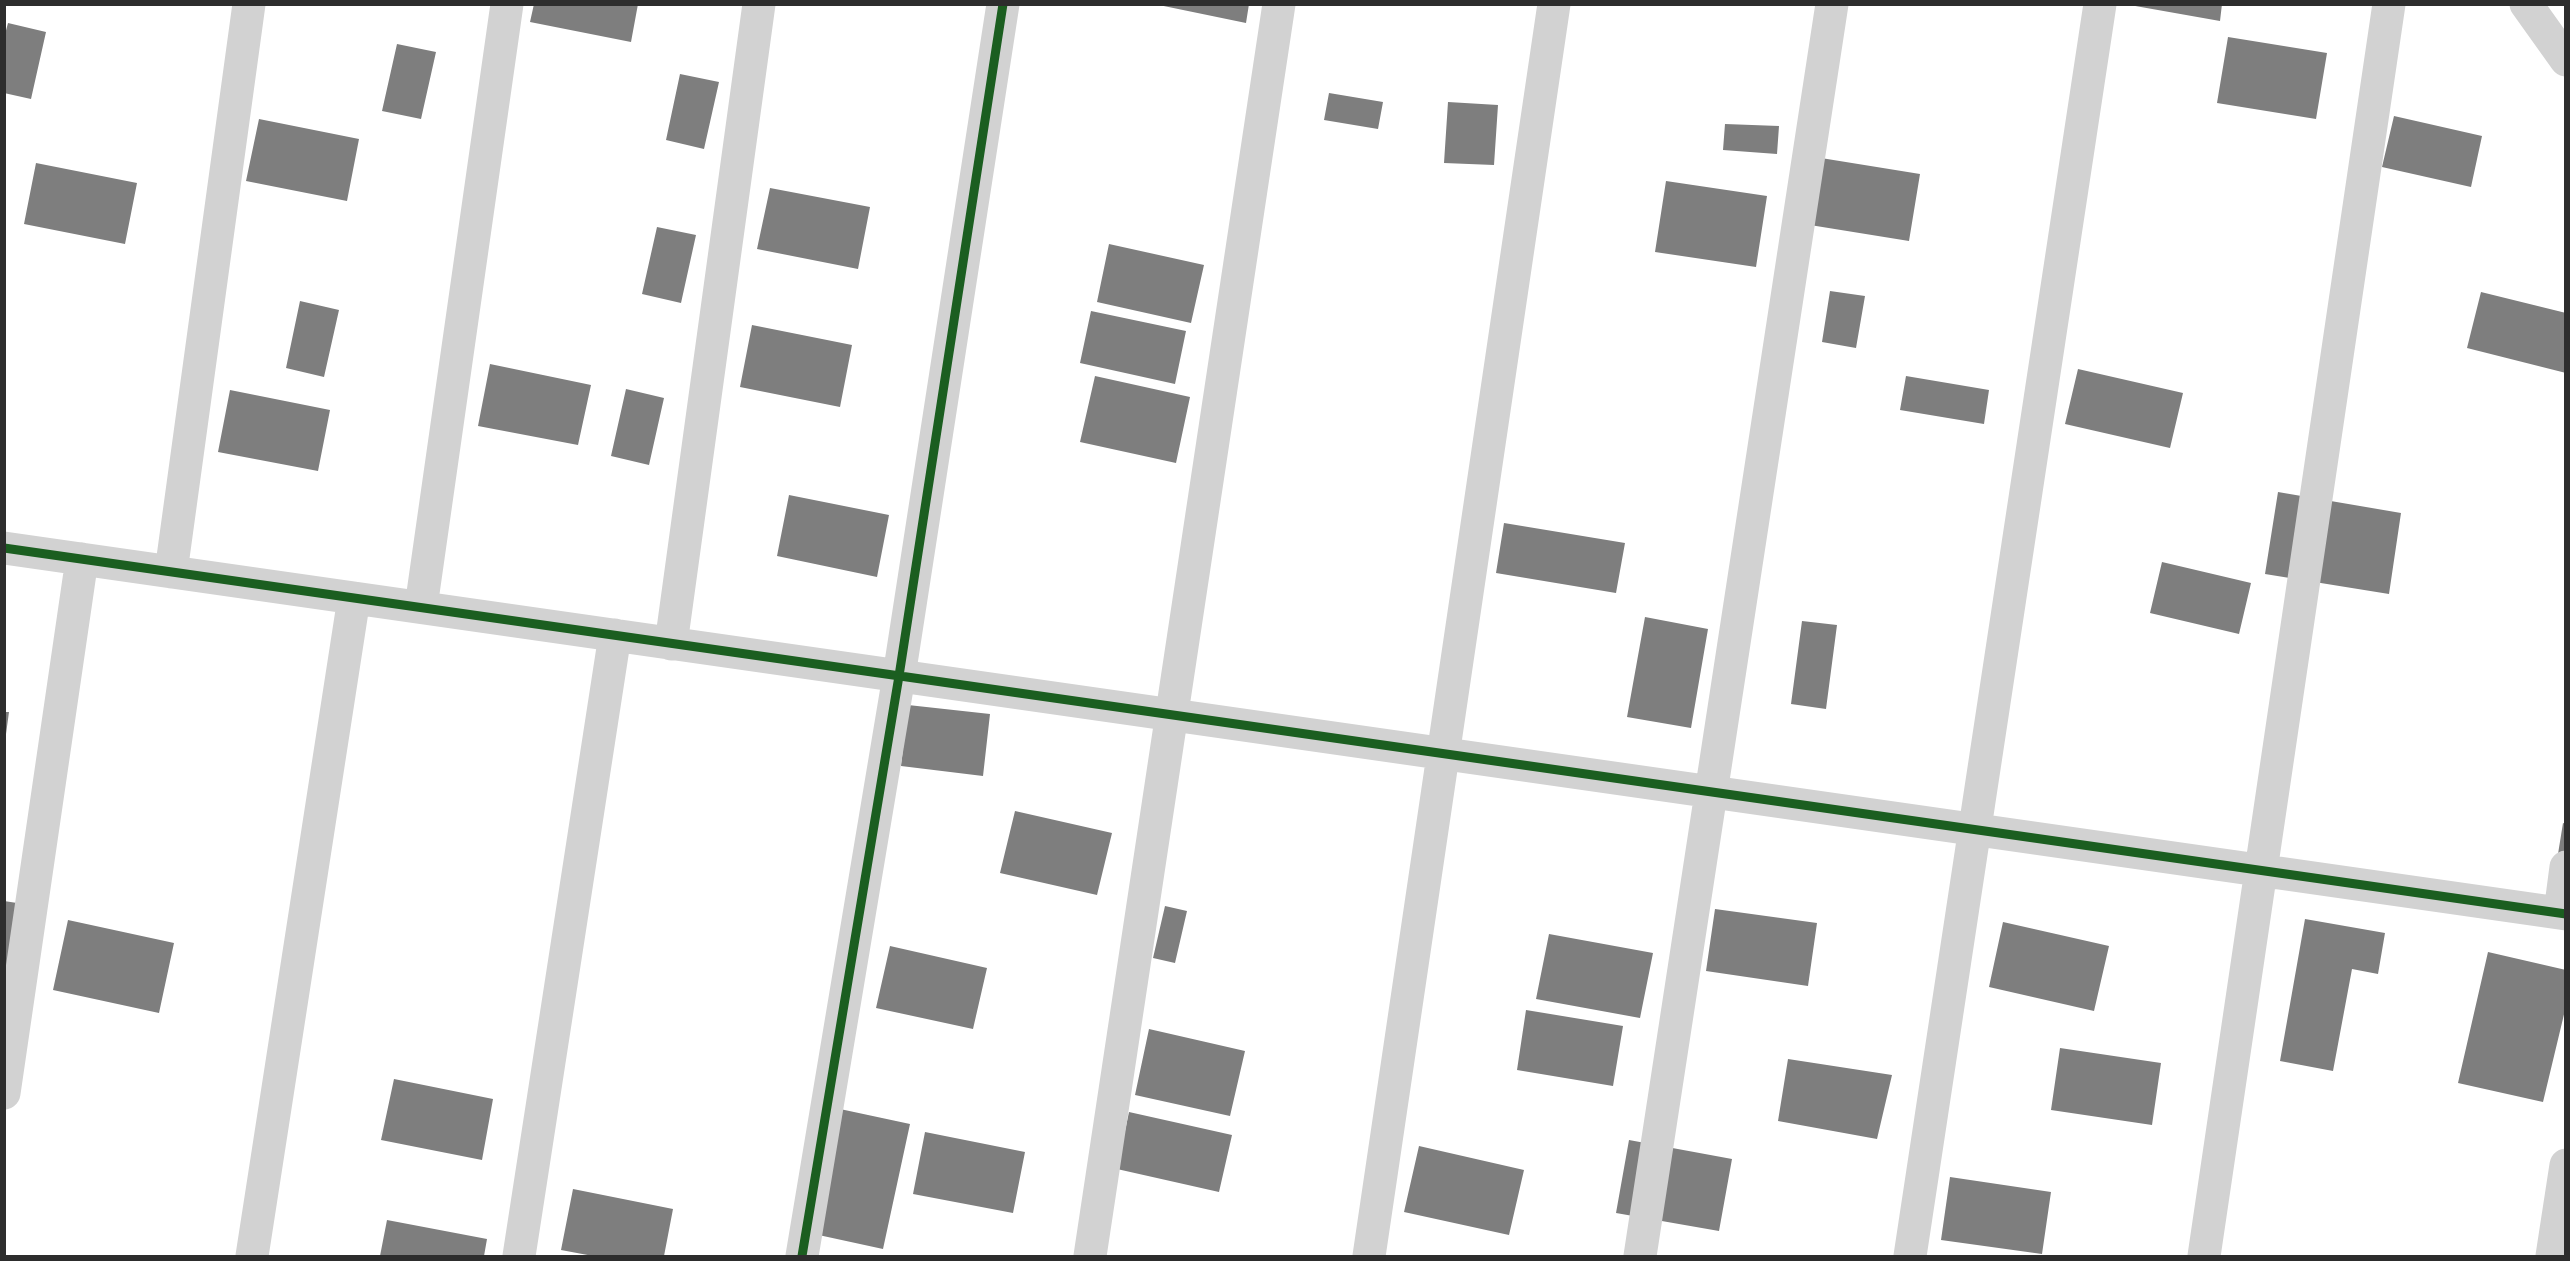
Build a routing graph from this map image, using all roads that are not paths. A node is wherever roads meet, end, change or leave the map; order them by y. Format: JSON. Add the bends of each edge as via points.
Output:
{"nodes":[{"id":1,"x":249,"y":4,"type":"edge"},
{"id":2,"x":507,"y":4,"type":"edge"},
{"id":3,"x":759,"y":4,"type":"edge"},
{"id":4,"x":1003,"y":4,"type":"edge"},
{"id":5,"x":1280,"y":4,"type":"edge"},
{"id":6,"x":1554,"y":4,"type":"edge"},
{"id":7,"x":1832,"y":4,"type":"edge"},
{"id":8,"x":2100,"y":4,"type":"edge"},
{"id":9,"x":2389,"y":4,"type":"edge"},
{"id":10,"x":2526,"y":4,"type":"edge"},
{"id":11,"x":2565,"y":60,"type":"edge"},
{"id":12,"x":4,"y":548,"type":"edge"},
{"id":13,"x":82,"y":559,"type":"junction"},
{"id":14,"x":171,"y":572,"type":"junction"},
{"id":15,"x":354,"y":598,"type":"junction"},
{"id":16,"x":421,"y":608,"type":"junction"},
{"id":17,"x":615,"y":635,"type":"junction"},
{"id":18,"x":671,"y":644,"type":"junction"},
{"id":19,"x":899,"y":676,"type":"junction"},
{"id":20,"x":1172,"y":715,"type":"junction"},
{"id":21,"x":1444,"y":754,"type":"junction"},
{"id":22,"x":1711,"y":792,"type":"junction"},
{"id":23,"x":1974,"y":830,"type":"junction"},
{"id":24,"x":2565,"y":867,"type":"edge"},
{"id":25,"x":2261,"y":871,"type":"junction"},
{"id":26,"x":2563,"y":914,"type":"edge"},
{"id":27,"x":4,"y":1093,"type":"edge"},
{"id":28,"x":2565,"y":1165,"type":"edge"},
{"id":29,"x":252,"y":1257,"type":"edge"},
{"id":30,"x":519,"y":1257,"type":"edge"},
{"id":31,"x":802,"y":1257,"type":"edge"},
{"id":32,"x":1090,"y":1257,"type":"edge"},
{"id":33,"x":1369,"y":1257,"type":"edge"},
{"id":34,"x":1640,"y":1257,"type":"edge"},
{"id":35,"x":1910,"y":1257,"type":"edge"},
{"id":36,"x":2204,"y":1257,"type":"edge"},
{"id":37,"x":2552,"y":1257,"type":"edge"}],
"edges":[{"from":1,"to":14,"type":"street"},
{"from":2,"to":16,"type":"street"},
{"from":3,"to":18,"type":"street"},
{"from":4,"to":19,"type":"street"},
{"from":5,"to":20,"type":"street"},
{"from":6,"to":21,"type":"street"},
{"from":7,"to":22,"type":"street"},
{"from":8,"to":23,"type":"street"},
{"from":9,"to":25,"type":"street"},
{"from":10,"to":11,"type":"street"},
{"from":12,"to":13,"type":"street"},
{"from":13,"to":14,"type":"street"},
{"from":13,"to":27,"type":"street"},
{"from":14,"to":15,"type":"street"},
{"from":15,"to":16,"type":"street"},
{"from":15,"to":29,"type":"street"},
{"from":16,"to":17,"type":"street"},
{"from":17,"to":18,"type":"street"},
{"from":17,"to":30,"type":"street"},
{"from":18,"to":19,"type":"street"},
{"from":19,"to":20,"type":"street"},
{"from":19,"to":31,"type":"street"},
{"from":20,"to":21,"type":"street"},
{"from":20,"to":32,"type":"street"},
{"from":21,"to":22,"type":"street"},
{"from":21,"to":33,"type":"street"},
{"from":22,"to":23,"type":"street"},
{"from":22,"to":34,"type":"street"},
{"from":23,"to":25,"type":"street"},
{"from":23,"to":35,"type":"street"},
{"from":24,"to":26,"type":"street"},
{"from":25,"to":26,"type":"street"},
{"from":25,"to":36,"type":"street"},
{"from":28,"to":37,"type":"street"}]}
